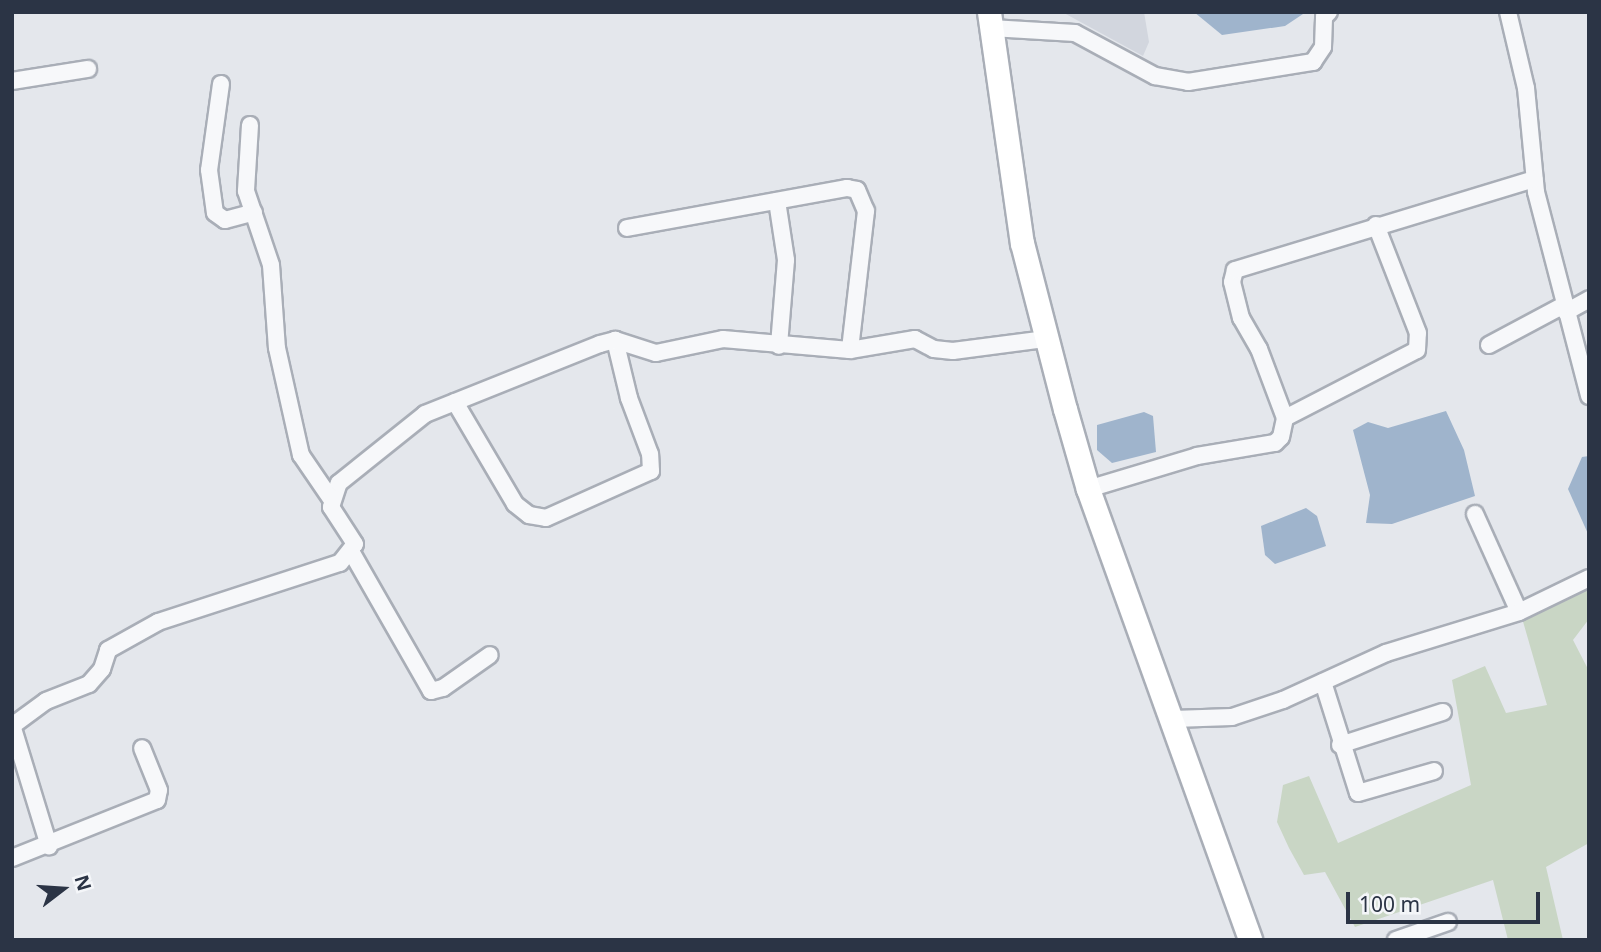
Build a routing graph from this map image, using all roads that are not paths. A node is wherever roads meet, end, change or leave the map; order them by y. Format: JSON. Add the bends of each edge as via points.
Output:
{"nodes":[{"id":1,"x":1329,"y":12,"type":"edge"},
{"id":2,"x":1508,"y":12,"type":"edge"},
{"id":3,"x":990,"y":20,"type":"edge"},
{"id":4,"x":88,"y":68,"type":"dead end"},
{"id":5,"x":12,"y":81,"type":"edge"},
{"id":6,"x":221,"y":84,"type":"dead end"},
{"id":7,"x":250,"y":125,"type":"dead end"},
{"id":8,"x":1534,"y":179,"type":"junction"},
{"id":9,"x":777,"y":201,"type":"junction"},
{"id":10,"x":254,"y":212,"type":"junction"},
{"id":11,"x":1376,"y":225,"type":"junction"},
{"id":12,"x":627,"y":228,"type":"dead end"},
{"id":13,"x":1589,"y":299,"type":"edge"},
{"id":14,"x":1565,"y":309,"type":"junction"},
{"id":15,"x":1045,"y":339,"type":"junction"},
{"id":16,"x":615,"y":340,"type":"junction"},
{"id":17,"x":1489,"y":345,"type":"dead end"},
{"id":18,"x":779,"y":346,"type":"junction"},
{"id":19,"x":850,"y":350,"type":"junction"},
{"id":20,"x":1589,"y":396,"type":"edge"},
{"id":21,"x":455,"y":402,"type":"junction"},
{"id":22,"x":1284,"y":418,"type":"junction"},
{"id":23,"x":1088,"y":489,"type":"junction"},
{"id":24,"x":331,"y":499,"type":"junction"},
{"id":25,"x":1475,"y":514,"type":"dead end"},
{"id":26,"x":352,"y":552,"type":"junction"},
{"id":27,"x":1589,"y":578,"type":"edge"},
{"id":28,"x":1519,"y":612,"type":"junction"},
{"id":29,"x":490,"y":655,"type":"dead end"},
{"id":30,"x":1323,"y":682,"type":"junction"},
{"id":31,"x":1443,"y":712,"type":"dead end"},
{"id":32,"x":1173,"y":719,"type":"junction"},
{"id":33,"x":12,"y":725,"type":"edge"},
{"id":34,"x":1340,"y":745,"type":"junction"},
{"id":35,"x":142,"y":748,"type":"dead end"},
{"id":36,"x":1434,"y":771,"type":"dead end"},
{"id":37,"x":49,"y":846,"type":"junction"},
{"id":38,"x":12,"y":858,"type":"edge"},
{"id":39,"x":1448,"y":922,"type":"dead end"},
{"id":40,"x":1250,"y":940,"type":"edge"},
{"id":41,"x":1396,"y":940,"type":"edge"}],
"edges":[{"from":1,"to":3,"type":"street","via":[[1324,17],[1323,47],[1313,62],[1188,82],[1155,76],[1076,33]]},
{"from":2,"to":8,"type":"street","via":[[1526,88]]},
{"from":3,"to":15,"type":"street","via":[[1022,243]]},
{"from":4,"to":5,"type":"street"},
{"from":6,"to":10,"type":"street","via":[[209,170],[215,213],[225,220]]},
{"from":7,"to":10,"type":"street","via":[[245,178]]},
{"from":8,"to":11,"type":"street"},
{"from":8,"to":14,"type":"street"},
{"from":9,"to":12,"type":"street"},
{"from":9,"to":18,"type":"street","via":[[786,260]]},
{"from":9,"to":19,"type":"street","via":[[847,188],[857,190],[864,199]]},
{"from":10,"to":24,"type":"street","via":[[271,265],[277,348],[301,455]]},
{"from":11,"to":22,"type":"street","via":[[1418,333],[1417,349]]},
{"from":11,"to":22,"type":"street","via":[[1244,267],[1232,275],[1246,332],[1259,349]]},
{"from":13,"to":14,"type":"street"},
{"from":14,"to":17,"type":"street"},
{"from":14,"to":20,"type":"street"},
{"from":15,"to":19,"type":"street","via":[[944,351],[915,339]]},
{"from":15,"to":23,"type":"street"},
{"from":16,"to":18,"type":"street","via":[[656,353],[723,338]]},
{"from":16,"to":21,"type":"street"},
{"from":16,"to":21,"type":"street","via":[[628,398],[650,454],[651,471],[546,518],[529,515],[515,504]]},
{"from":18,"to":19,"type":"street"},
{"from":21,"to":24,"type":"street","via":[[414,422],[340,483]]},
{"from":22,"to":23,"type":"street","via":[[1281,437],[1267,446],[1197,456]]},
{"from":23,"to":32,"type":"street"},
{"from":24,"to":26,"type":"street","via":[[338,522],[353,537]]},
{"from":25,"to":28,"type":"street"},
{"from":26,"to":29,"type":"street","via":[[430,691],[443,688]]},
{"from":26,"to":33,"type":"street","via":[[332,567],[158,622],[108,650],[102,669],[89,684],[47,701]]},
{"from":27,"to":28,"type":"street"},
{"from":28,"to":30,"type":"street","via":[[1386,653]]},
{"from":30,"to":32,"type":"street","via":[[1232,717]]},
{"from":30,"to":34,"type":"street"},
{"from":31,"to":34,"type":"street"},
{"from":32,"to":40,"type":"street"},
{"from":33,"to":37,"type":"street"},
{"from":34,"to":36,"type":"street","via":[[1358,793]]},
{"from":35,"to":37,"type":"street","via":[[159,790],[157,800]]},
{"from":37,"to":38,"type":"street"},
{"from":39,"to":41,"type":"street"}]}
